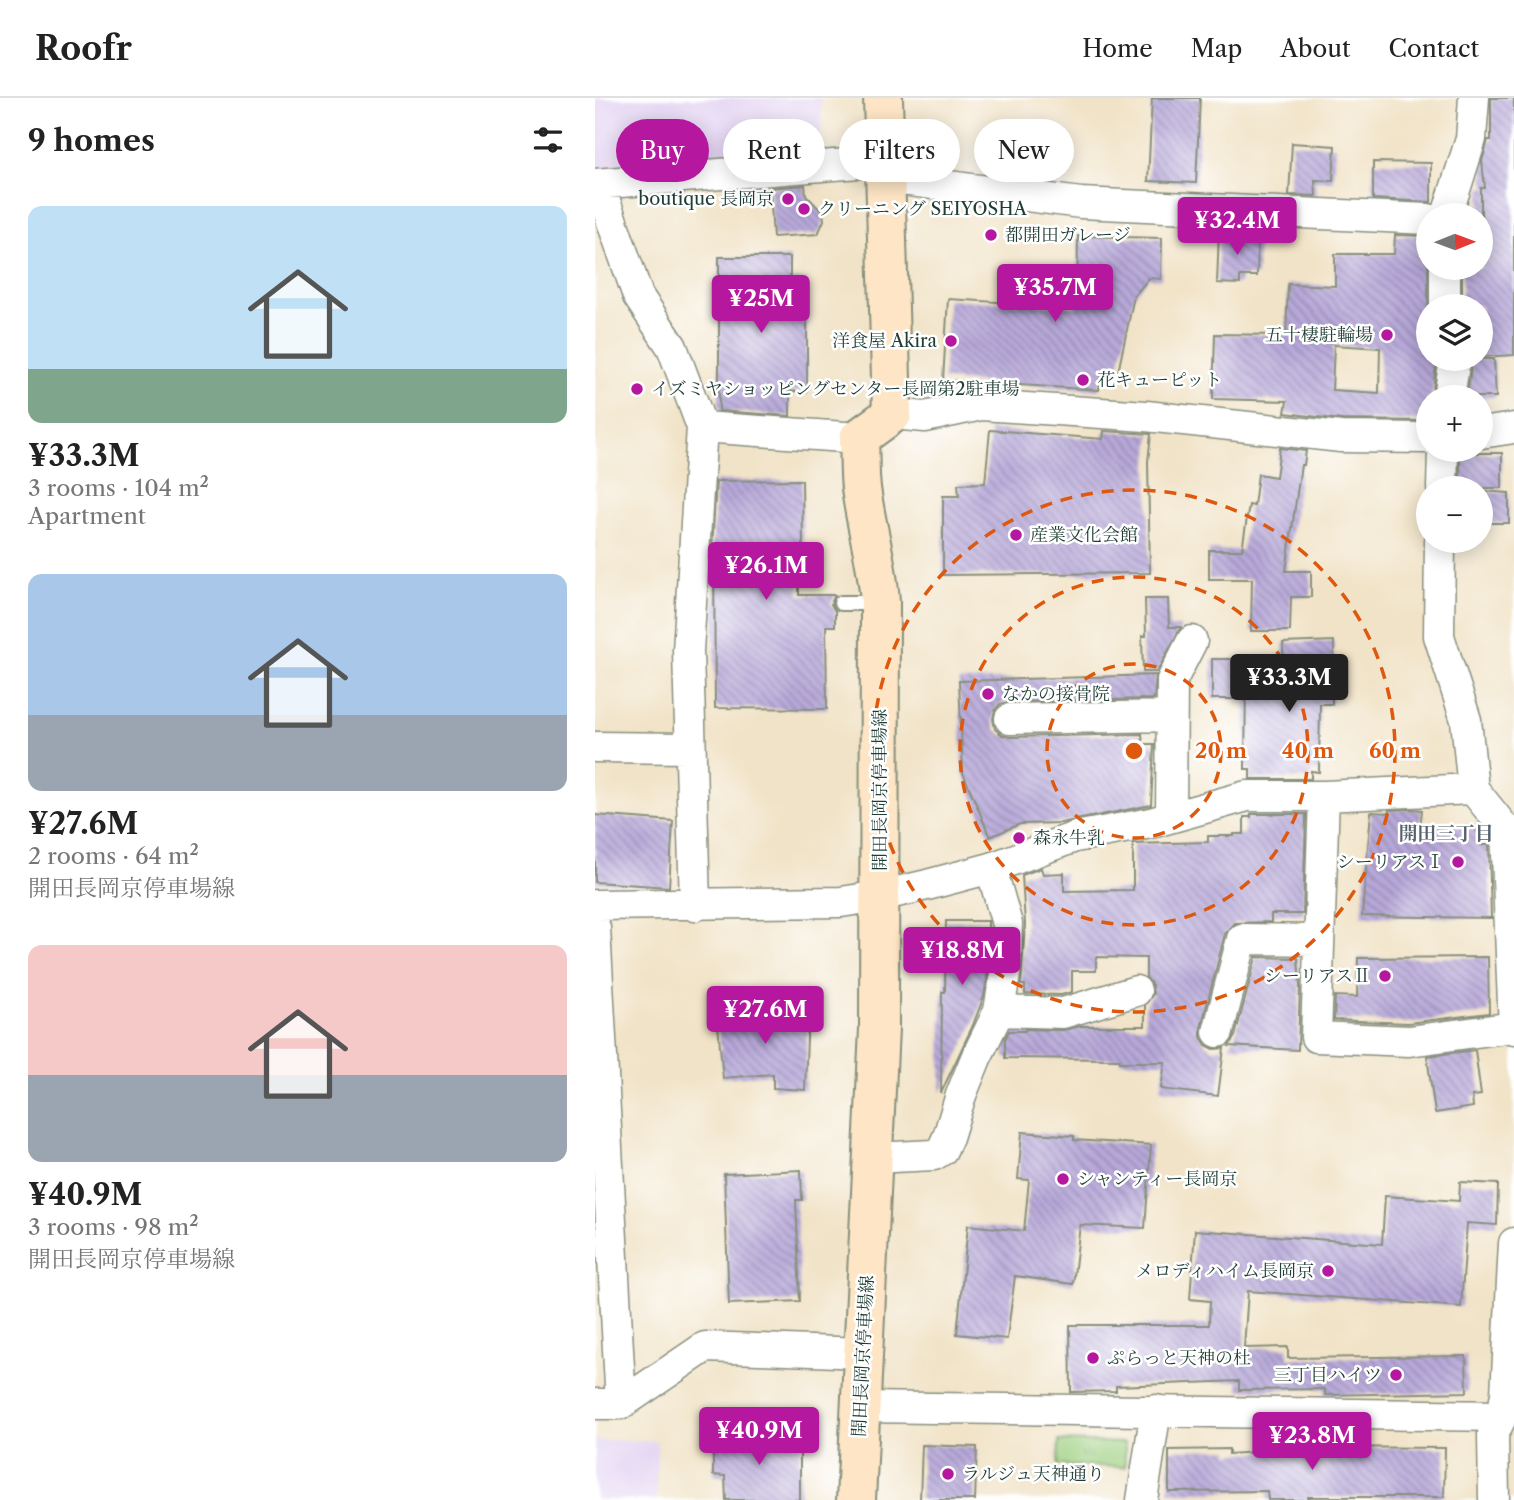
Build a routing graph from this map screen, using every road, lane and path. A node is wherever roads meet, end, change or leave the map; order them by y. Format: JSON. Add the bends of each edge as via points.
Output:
{"nodes":[{"id":1,"x":883,"y":98,"type":"edge"},
{"id":2,"x":1474,"y":98,"type":"edge"},
{"id":3,"x":884,"y":119,"type":"edge"},
{"id":4,"x":839,"y":171,"type":"edge"},
{"id":5,"x":885,"y":182,"type":"edge"},
{"id":6,"x":960,"y":182,"type":"edge"},
{"id":7,"x":597,"y":184,"type":"edge"},
{"id":8,"x":1451,"y":203,"type":"edge"},
{"id":9,"x":1416,"y":218,"type":"edge"},
{"id":10,"x":893,"y":414,"type":"junction"},
{"id":11,"x":702,"y":427,"type":"junction"},
{"id":12,"x":1514,"y":428,"type":"edge"},
{"id":13,"x":1493,"y":431,"type":"edge"},
{"id":14,"x":859,"y":438,"type":"junction"},
{"id":15,"x":1416,"y":438,"type":"edge"},
{"id":16,"x":1440,"y":553,"type":"edge"},
{"id":17,"x":841,"y":603,"type":"dead end"},
{"id":18,"x":880,"y":603,"type":"junction"},
{"id":19,"x":1192,"y":641,"type":"dead end"},
{"id":20,"x":1171,"y":716,"type":"junction"},
{"id":21,"x":1010,"y":719,"type":"dead end"},
{"id":22,"x":595,"y":747,"type":"edge"},
{"id":23,"x":689,"y":748,"type":"junction"},
{"id":24,"x":1473,"y":789,"type":"junction"},
{"id":25,"x":1324,"y":796,"type":"junction"},
{"id":26,"x":1171,"y":817,"type":"junction"},
{"id":27,"x":1510,"y":831,"type":"edge"},
{"id":28,"x":991,"y":867,"type":"junction"},
{"id":29,"x":880,"y":896,"type":"junction"},
{"id":30,"x":595,"y":905,"type":"edge"},
{"id":31,"x":695,"y":906,"type":"junction"},
{"id":32,"x":595,"y":928,"type":"edge"},
{"id":33,"x":1319,"y":940,"type":"junction"},
{"id":34,"x":1136,"y":991,"type":"dead end"},
{"id":35,"x":999,"y":1011,"type":"junction"},
{"id":36,"x":1514,"y":1028,"type":"edge"},
{"id":37,"x":1218,"y":1032,"type":"dead end"},
{"id":38,"x":873,"y":1158,"type":"junction"},
{"id":39,"x":1514,"y":1243,"type":"edge"},
{"id":40,"x":863,"y":1353,"type":"junction"},
{"id":41,"x":608,"y":1404,"type":"edge"},
{"id":42,"x":860,"y":1407,"type":"junction"},
{"id":43,"x":1156,"y":1410,"type":"junction"},
{"id":44,"x":1503,"y":1428,"type":"edge"},
{"id":45,"x":856,"y":1500,"type":"edge"},
{"id":46,"x":1142,"y":1500,"type":"edge"},
{"id":47,"x":1494,"y":1500,"type":"edge"}],
"edges":[{"from":1,"to":3,"type":"main road"},
{"from":2,"to":8,"type":"street","via":[[1471,139]]},
{"from":4,"to":7,"type":"street"},
{"from":5,"to":10,"type":"main road"},
{"from":6,"to":9,"type":"street","via":[[1081,203]]},
{"from":7,"to":11,"type":"street","via":[[638,296],[672,347]]},
{"from":10,"to":14,"type":"main road"},
{"from":10,"to":15,"type":"street","via":[[925,416],[981,405],[1146,416],[1342,437]]},
{"from":11,"to":14,"type":"street"},
{"from":11,"to":23,"type":"street","via":[[688,612]]},
{"from":12,"to":13,"type":"street"},
{"from":14,"to":18,"type":"main road","name":"開田長岡京停車場線","via":[[861,485]]},
{"from":16,"to":24,"type":"street","via":[[1439,636],[1466,720]]},
{"from":17,"to":18,"type":"lane"},
{"from":18,"to":29,"type":"main road","name":"開田長岡京停車場線"},
{"from":19,"to":20,"type":"street","via":[[1172,680]]},
{"from":20,"to":21,"type":"street"},
{"from":20,"to":26,"type":"street"},
{"from":22,"to":23,"type":"street"},
{"from":23,"to":31,"type":"street"},
{"from":24,"to":25,"type":"street"},
{"from":24,"to":27,"type":"street"},
{"from":25,"to":26,"type":"street","via":[[1247,796]]},
{"from":25,"to":33,"type":"street"},
{"from":26,"to":28,"type":"street","via":[[1075,837]]},
{"from":27,"to":36,"type":"street"},
{"from":28,"to":29,"type":"street"},
{"from":28,"to":35,"type":"street","via":[[1007,925]]},
{"from":29,"to":31,"type":"street","via":[[841,902]]},
{"from":29,"to":38,"type":"main road","name":"開田長岡京停車場線"},
{"from":30,"to":31,"type":"street"},
{"from":32,"to":41,"type":"street"},
{"from":33,"to":36,"type":"street","via":[[1316,1037],[1409,1041]]},
{"from":33,"to":37,"type":"street","via":[[1242,939]]},
{"from":34,"to":35,"type":"street","via":[[1063,1013]]},
{"from":35,"to":38,"type":"street","via":[[942,1150],[934,1155]]},
{"from":38,"to":40,"type":"main road","name":"開田長岡京停車場線"},
{"from":39,"to":44,"type":"street"},
{"from":40,"to":41,"type":"street","via":[[705,1346]]},
{"from":40,"to":42,"type":"main road","name":"開田長岡京停車場線"},
{"from":42,"to":43,"type":"street"},
{"from":42,"to":45,"type":"main road","name":"開田長岡京停車場線"},
{"from":43,"to":44,"type":"street"},
{"from":43,"to":46,"type":"street"},
{"from":44,"to":47,"type":"street"}]}
